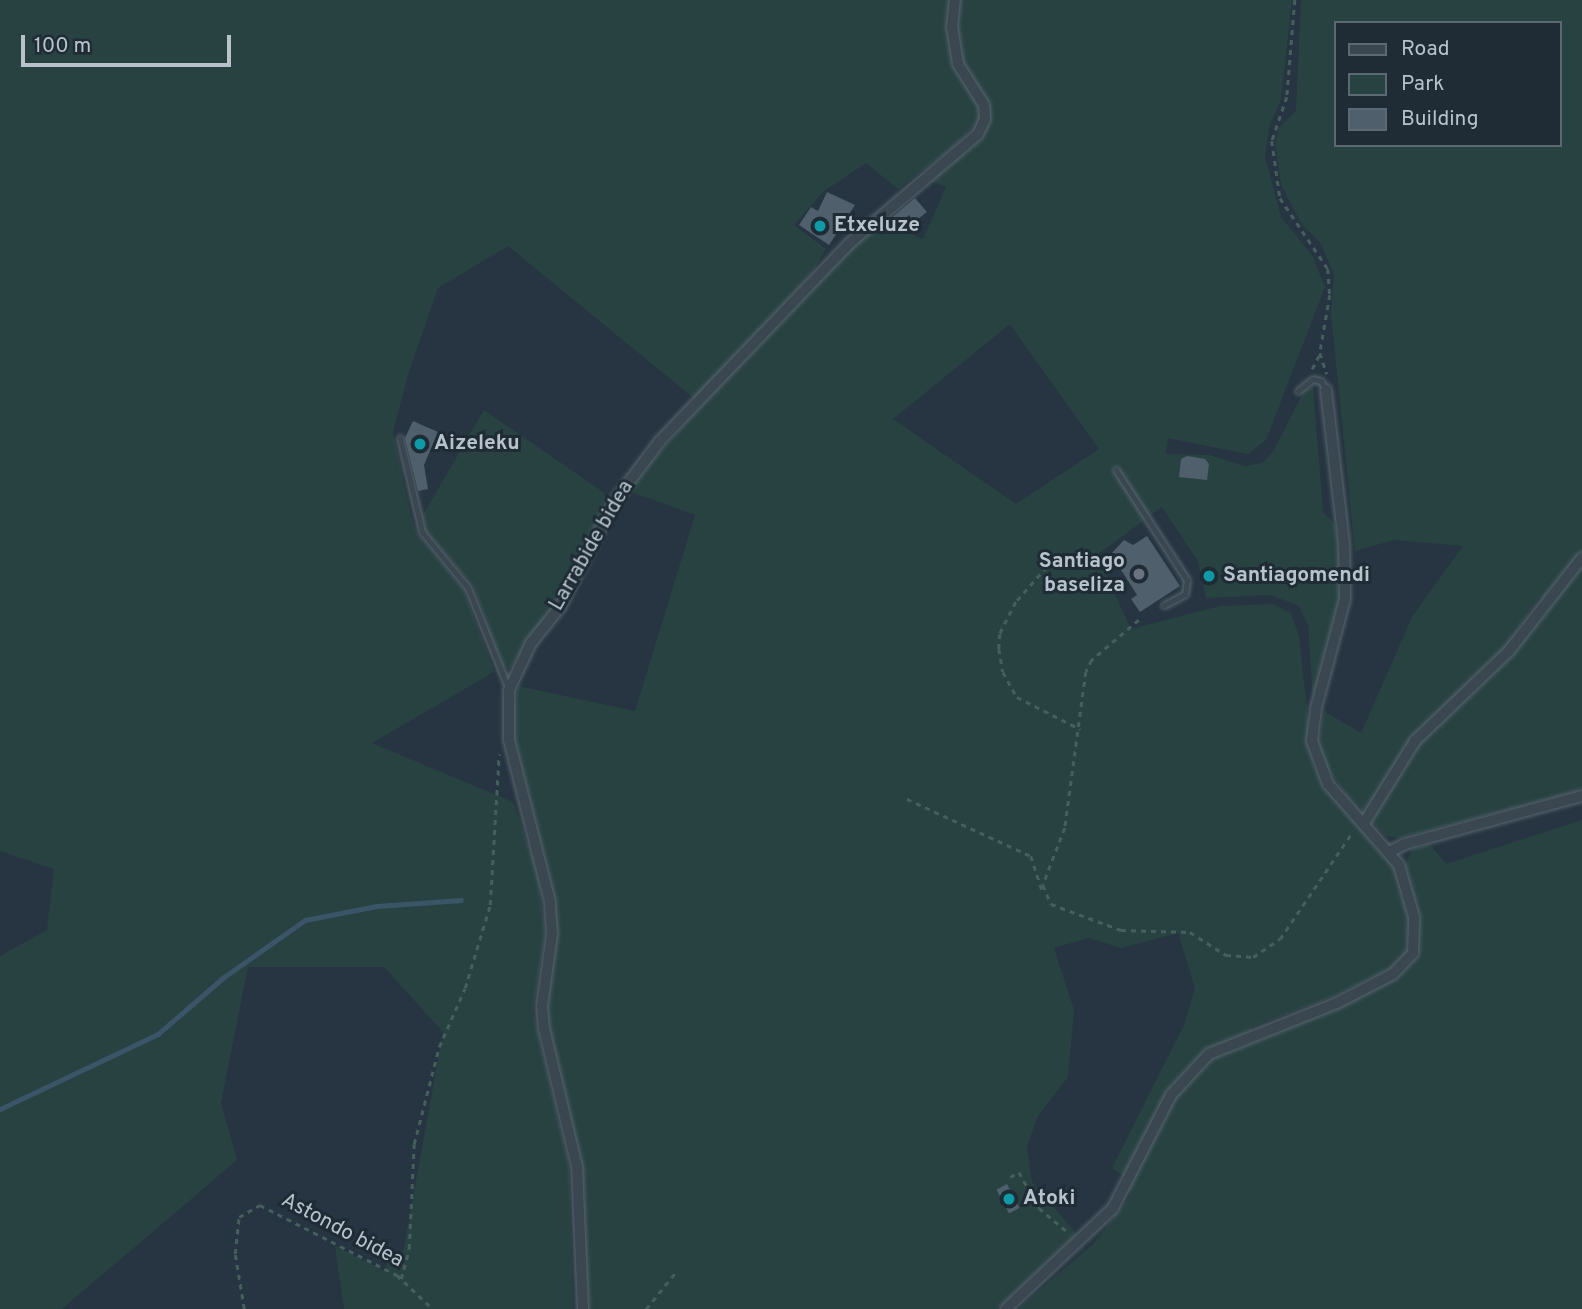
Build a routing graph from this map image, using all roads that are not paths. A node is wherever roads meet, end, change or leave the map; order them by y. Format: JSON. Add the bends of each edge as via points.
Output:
{"nodes":[{"id":1,"x":955,"y":0,"type":"edge"},
{"id":2,"x":1326,"y":390,"type":"joint"},
{"id":3,"x":1298,"y":391,"type":"dead end"},
{"id":4,"x":400,"y":438,"type":"dead end"},
{"id":5,"x":1116,"y":470,"type":"dead end"},
{"id":6,"x":1582,"y":558,"type":"edge"},
{"id":7,"x":1164,"y":605,"type":"dead end"},
{"id":8,"x":509,"y":690,"type":"junction"},
{"id":9,"x":1582,"y":796,"type":"edge"},
{"id":10,"x":1364,"y":823,"type":"junction"},
{"id":11,"x":1391,"y":851,"type":"junction"},
{"id":12,"x":583,"y":1309,"type":"edge"},
{"id":13,"x":1006,"y":1309,"type":"edge"}],
"edges":[{"from":1,"to":8,"type":"street","name":"Larrabide bidea","via":[[952,27],[958,64],[984,105],[985,119],[978,135],[850,243],[660,441],[614,502],[560,607],[531,643]]},
{"from":2,"to":3,"type":"lane","via":[[1321,381],[1305,383]]},
{"from":2,"to":10,"type":"street","via":[[1344,544],[1345,599],[1316,708],[1312,741],[1328,784]]},
{"from":4,"to":8,"type":"lane","via":[[422,532],[468,588]]},
{"from":5,"to":7,"type":"lane","via":[[1187,580],[1185,594]]},
{"from":6,"to":10,"type":"street","via":[[1509,650],[1415,741]]},
{"from":8,"to":12,"type":"street","name":"Larrabide bidea","via":[[509,740],[550,902],[552,934],[543,995],[544,1029],[577,1167]]},
{"from":9,"to":11,"type":"street"},
{"from":10,"to":11,"type":"street"},
{"from":11,"to":13,"type":"street","via":[[1414,916],[1413,953],[1404,965],[1337,1003],[1209,1054],[1171,1095],[1129,1184],[1081,1243]]}]}
